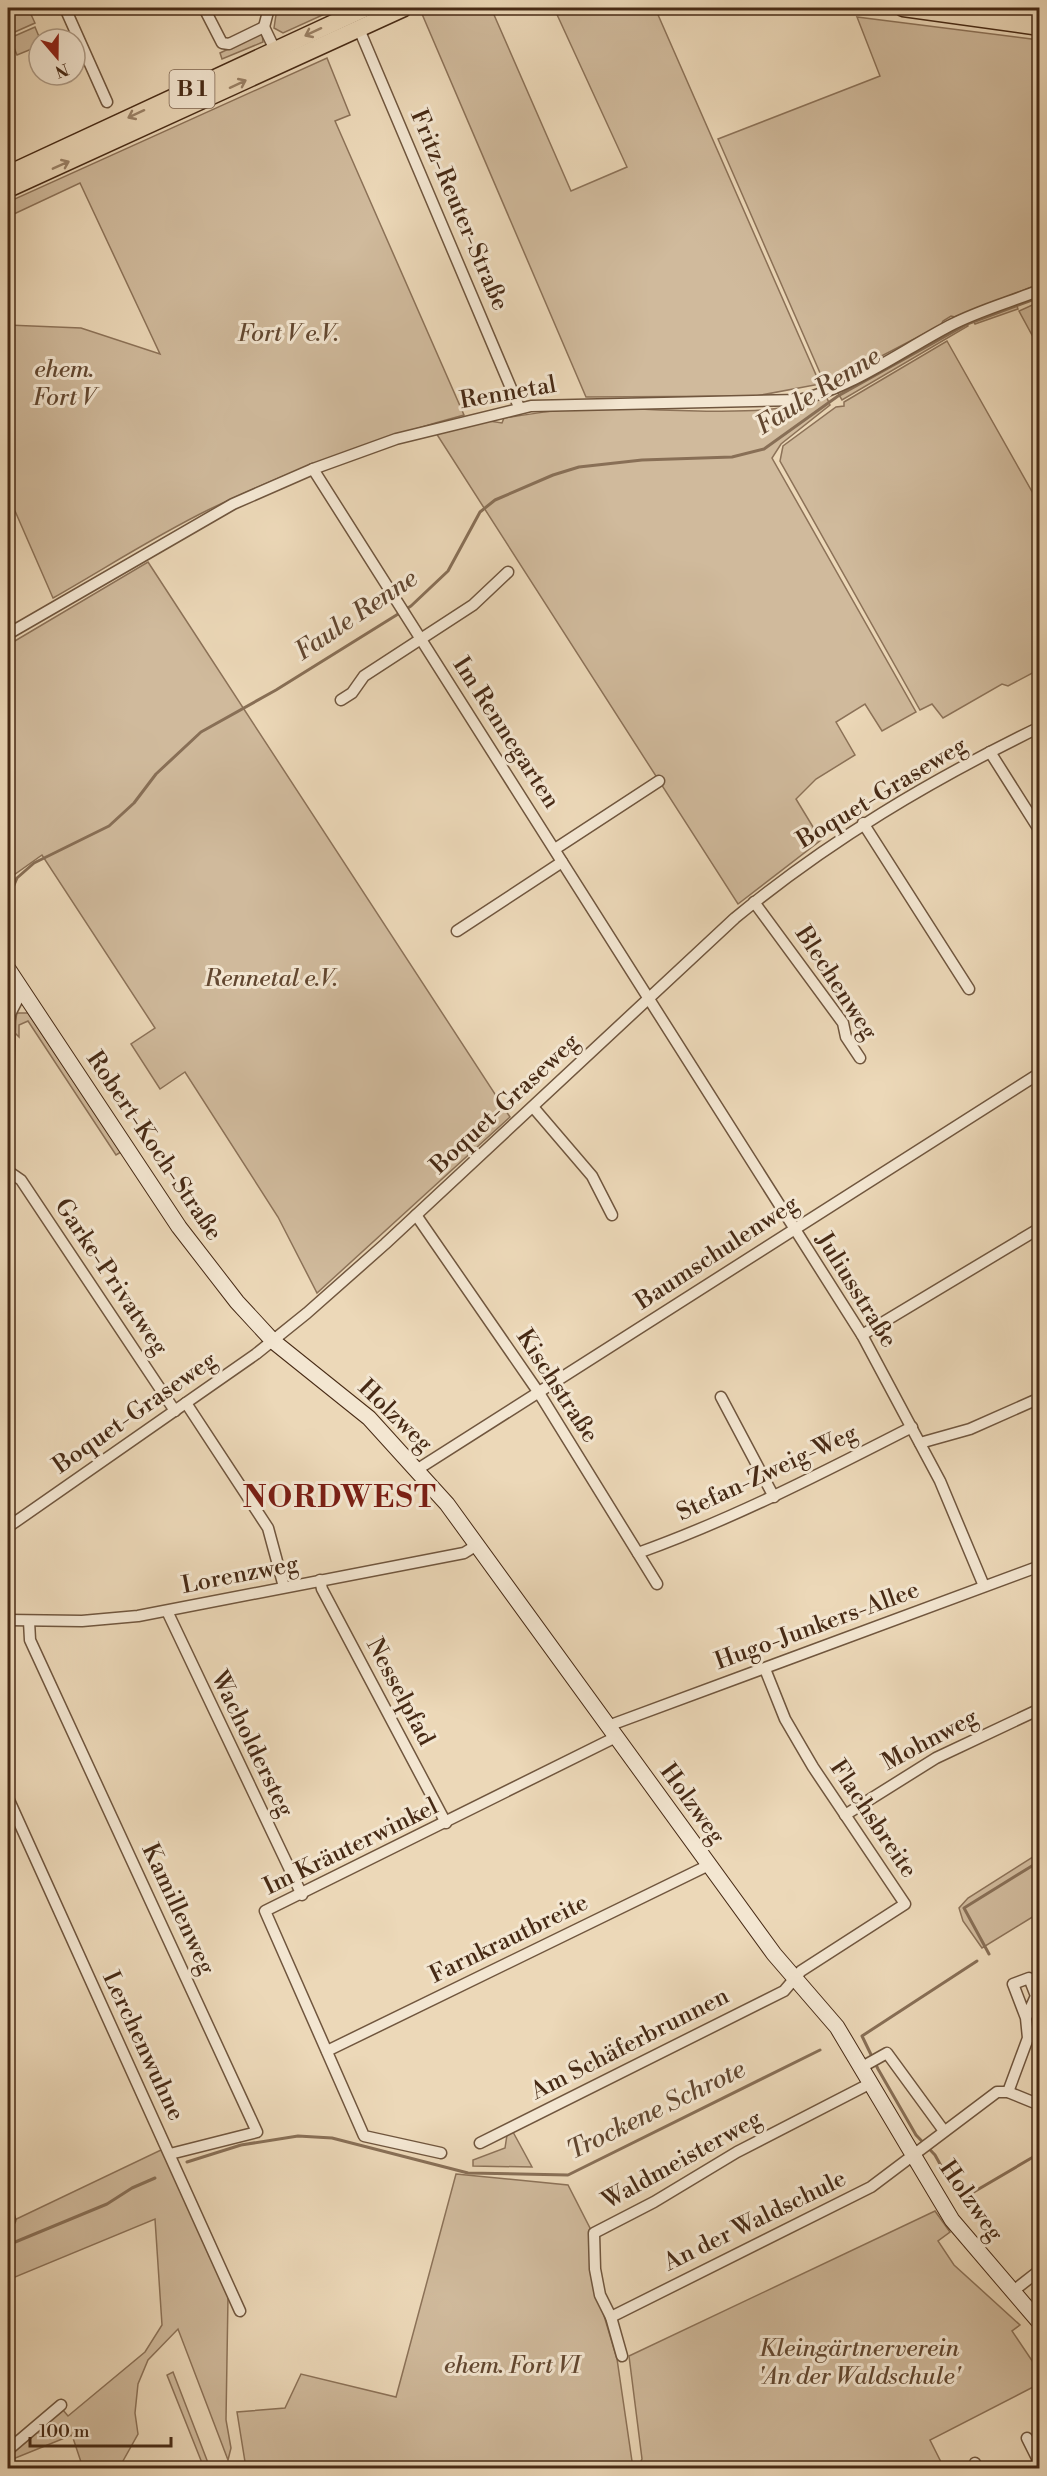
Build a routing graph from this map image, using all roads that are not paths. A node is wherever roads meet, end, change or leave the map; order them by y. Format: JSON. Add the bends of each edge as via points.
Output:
{"nodes":[{"id":1,"x":65,"y":8,"type":"edge"},
{"id":2,"x":204,"y":8,"type":"edge"},
{"id":3,"x":269,"y":8,"type":"edge"},
{"id":4,"x":366,"y":8,"type":"edge"},
{"id":5,"x":404,"y":8,"type":"edge"},
{"id":6,"x":903,"y":8,"type":"edge"},
{"id":7,"x":985,"y":8,"type":"edge"},
{"id":8,"x":1040,"y":15,"type":"edge"},
{"id":9,"x":264,"y":27,"type":"junction"},
{"id":10,"x":1040,"y":27,"type":"edge"},
{"id":11,"x":359,"y":29,"type":"junction"},
{"id":12,"x":275,"y":50,"type":"junction"},
{"id":13,"x":107,"y":102,"type":"dead end"},
{"id":14,"x":8,"y":174,"type":"edge"},
{"id":15,"x":8,"y":189,"type":"edge"},
{"id":16,"x":1040,"y":290,"type":"edge"},
{"id":17,"x":519,"y":407,"type":"junction"},
{"id":18,"x":313,"y":469,"type":"junction"},
{"id":19,"x":508,"y":572,"type":"dead end"},
{"id":20,"x":8,"y":634,"type":"edge"},
{"id":21,"x":421,"y":640,"type":"junction"},
{"id":22,"x":341,"y":700,"type":"dead end"},
{"id":23,"x":1040,"y":727,"type":"edge"},
{"id":24,"x":990,"y":752,"type":"junction"},
{"id":25,"x":659,"y":780,"type":"dead end"},
{"id":26,"x":863,"y":823,"type":"junction"},
{"id":27,"x":1040,"y":831,"type":"edge"},
{"id":28,"x":555,"y":849,"type":"junction"},
{"id":29,"x":562,"y":862,"type":"junction"},
{"id":30,"x":754,"y":902,"type":"junction"},
{"id":31,"x":457,"y":931,"type":"dead end"},
{"id":32,"x":8,"y":969,"type":"edge"},
{"id":33,"x":969,"y":989,"type":"dead end"},
{"id":34,"x":22,"y":991,"type":"junction"},
{"id":35,"x":648,"y":999,"type":"junction"},
{"id":36,"x":860,"y":1058,"type":"dead end"},
{"id":37,"x":1040,"y":1073,"type":"edge"},
{"id":38,"x":8,"y":1101,"type":"edge"},
{"id":39,"x":532,"y":1107,"type":"junction"},
{"id":40,"x":8,"y":1172,"type":"edge"},
{"id":41,"x":416,"y":1215,"type":"junction"},
{"id":42,"x":612,"y":1215,"type":"dead end"},
{"id":43,"x":1040,"y":1227,"type":"edge"},
{"id":44,"x":794,"y":1229,"type":"junction"},
{"id":45,"x":862,"y":1335,"type":"junction"},
{"id":46,"x":273,"y":1341,"type":"junction"},
{"id":47,"x":539,"y":1393,"type":"junction"},
{"id":48,"x":721,"y":1397,"type":"dead end"},
{"id":49,"x":1040,"y":1398,"type":"edge"},
{"id":50,"x":186,"y":1403,"type":"junction"},
{"id":51,"x":175,"y":1410,"type":"junction"},
{"id":52,"x":912,"y":1427,"type":"junction"},
{"id":53,"x":920,"y":1443,"type":"junction"},
{"id":54,"x":418,"y":1469,"type":"junction"},
{"id":55,"x":774,"y":1497,"type":"junction"},
{"id":56,"x":8,"y":1527,"type":"edge"},
{"id":57,"x":477,"y":1545,"type":"junction"},
{"id":58,"x":638,"y":1553,"type":"junction"},
{"id":59,"x":1040,"y":1566,"type":"edge"},
{"id":60,"x":320,"y":1580,"type":"junction"},
{"id":61,"x":657,"y":1584,"type":"dead end"},
{"id":62,"x":984,"y":1586,"type":"junction"},
{"id":63,"x":284,"y":1587,"type":"junction"},
{"id":64,"x":167,"y":1611,"type":"junction"},
{"id":65,"x":8,"y":1620,"type":"edge"},
{"id":66,"x":29,"y":1621,"type":"junction"},
{"id":67,"x":765,"y":1669,"type":"junction"},
{"id":68,"x":1040,"y":1708,"type":"edge"},
{"id":69,"x":612,"y":1731,"type":"junction"},
{"id":70,"x":8,"y":1798,"type":"edge"},
{"id":71,"x":844,"y":1815,"type":"junction"},
{"id":72,"x":446,"y":1823,"type":"junction"},
{"id":73,"x":709,"y":1865,"type":"junction"},
{"id":74,"x":302,"y":1895,"type":"junction"},
{"id":75,"x":794,"y":1978,"type":"junction"},
{"id":76,"x":1026,"y":2018,"type":"dead end"},
{"id":77,"x":327,"y":2051,"type":"junction"},
{"id":78,"x":870,"y":2062,"type":"junction"},
{"id":79,"x":871,"y":2083,"type":"junction"},
{"id":80,"x":1008,"y":2092,"type":"junction"},
{"id":81,"x":1040,"y":2105,"type":"edge"},
{"id":82,"x":945,"y":2131,"type":"junction"},
{"id":83,"x":480,"y":2143,"type":"dead end"},
{"id":84,"x":922,"y":2150,"type":"junction"},
{"id":85,"x":441,"y":2153,"type":"dead end"},
{"id":86,"x":170,"y":2154,"type":"junction"},
{"id":87,"x":1040,"y":2270,"type":"edge"},
{"id":88,"x":1012,"y":2292,"type":"junction"},
{"id":89,"x":240,"y":2311,"type":"dead end"},
{"id":90,"x":611,"y":2317,"type":"junction"},
{"id":91,"x":1040,"y":2324,"type":"edge"},
{"id":92,"x":621,"y":2356,"type":"dead end"},
{"id":93,"x":61,"y":2405,"type":"dead end"},
{"id":94,"x":1027,"y":2438,"type":"dead end"},
{"id":95,"x":8,"y":2450,"type":"edge"},
{"id":96,"x":1040,"y":2464,"type":"edge"}],
"edges":[{"from":1,"to":13,"type":"street"},
{"from":2,"to":9,"type":"street","via":[[217,38],[224,44]]},
{"from":3,"to":9,"type":"street"},
{"from":4,"to":12,"type":"main road","number":"B 1","one_way":true},
{"from":5,"to":11,"type":"main road","number":"B 1"},
{"from":6,"to":10,"type":"main road"},
{"from":7,"to":8,"type":"main road"},
{"from":9,"to":12,"type":"street"},
{"from":15,"to":11,"type":"main road","number":"B 1","one_way":true},
{"from":11,"to":17,"type":"street","name":"Fritz-Reuter-Straße"},
{"from":12,"to":14,"type":"main road","number":"B 1","one_way":true},
{"from":16,"to":17,"type":"street","name":"Rennetal","via":[[951,325],[879,366],[799,400]]},
{"from":17,"to":18,"type":"street","name":"Rennetal","via":[[396,440]]},
{"from":18,"to":20,"type":"street","name":"Rennetal","via":[[216,513]]},
{"from":18,"to":21,"type":"street","name":"Im Rennegarten"},
{"from":19,"to":21,"type":"street","via":[[473,605]]},
{"from":21,"to":22,"type":"street","via":[[364,676],[352,693]]},
{"from":21,"to":28,"type":"street","name":"Im Rennegarten"},
{"from":23,"to":24,"type":"street","name":"Boquet-Graseweg"},
{"from":24,"to":26,"type":"street","name":"Boquet-Graseweg"},
{"from":24,"to":27,"type":"street"},
{"from":25,"to":28,"type":"street"},
{"from":26,"to":30,"type":"street","name":"Boquet-Graseweg"},
{"from":26,"to":33,"type":"street"},
{"from":28,"to":29,"type":"street","name":"Im Rennegarten"},
{"from":29,"to":31,"type":"street"},
{"from":29,"to":35,"type":"street","name":"Im Rennegarten"},
{"from":30,"to":35,"type":"street","name":"Boquet-Graseweg"},
{"from":30,"to":36,"type":"street","name":"Blechenweg","via":[[843,1023],[846,1037]]},
{"from":32,"to":34,"type":"street","name":"Robert-Koch-Straße"},
{"from":34,"to":38,"type":"street","via":[[10,1014]]},
{"from":34,"to":46,"type":"street","name":"Robert-Koch-Straße","via":[[179,1227]]},
{"from":35,"to":39,"type":"street","name":"Boquet-Graseweg"},
{"from":35,"to":44,"type":"street","name":"Juliusstraße"},
{"from":37,"to":44,"type":"street","name":"Baumschulenweg"},
{"from":39,"to":41,"type":"street","name":"Boquet-Graseweg"},
{"from":39,"to":42,"type":"street","via":[[592,1176]]},
{"from":40,"to":51,"type":"street","name":"Garke-Privatweg","via":[[21,1180]]},
{"from":41,"to":46,"type":"street","name":"Boquet-Graseweg"},
{"from":41,"to":47,"type":"street","name":"Kischstraße"},
{"from":43,"to":45,"type":"street"},
{"from":44,"to":45,"type":"street","name":"Juliusstraße"},
{"from":44,"to":47,"type":"street","name":"Baumschulenweg"},
{"from":45,"to":52,"type":"street","name":"Juliusstraße"},
{"from":46,"to":50,"type":"street","name":"Boquet-Graseweg"},
{"from":46,"to":54,"type":"street","name":"Holzweg","via":[[358,1408]]},
{"from":47,"to":54,"type":"street","name":"Baumschulenweg"},
{"from":47,"to":58,"type":"street","name":"Kischstraße"},
{"from":48,"to":55,"type":"street"},
{"from":49,"to":53,"type":"street","via":[[970,1429]]},
{"from":50,"to":51,"type":"street","name":"Boquet-Graseweg"},
{"from":50,"to":63,"type":"street","via":[[268,1528]]},
{"from":51,"to":56,"type":"street","name":"Boquet-Graseweg"},
{"from":52,"to":53,"type":"street","name":"Juliusstraße"},
{"from":52,"to":55,"type":"street","name":"Stefan-Zweig-Weg"},
{"from":53,"to":62,"type":"street","name":"Juliusstraße"},
{"from":54,"to":57,"type":"street","name":"Holzweg"},
{"from":55,"to":58,"type":"street","name":"Stefan-Zweig-Weg"},
{"from":57,"to":60,"type":"street","name":"Lorenzweg","via":[[464,1553]]},
{"from":57,"to":69,"type":"street","name":"Holzweg"},
{"from":58,"to":61,"type":"street","name":"Kischstraße"},
{"from":59,"to":62,"type":"street","name":"Hugo-Junkers-Allee"},
{"from":60,"to":63,"type":"street","name":"Lorenzweg"},
{"from":60,"to":72,"type":"street","name":"Nesselpfad"},
{"from":62,"to":67,"type":"street","name":"Hugo-Junkers-Allee"},
{"from":63,"to":64,"type":"street","name":"Lorenzweg"},
{"from":64,"to":66,"type":"street","name":"Lorenzweg","via":[[82,1621]]},
{"from":64,"to":74,"type":"street","name":"Wacholdersteg"},
{"from":65,"to":66,"type":"street","name":"Lorenzweg"},
{"from":66,"to":86,"type":"street","name":"Kamillenweg","via":[[30,1640],[257,2132]]},
{"from":67,"to":69,"type":"street","name":"Hugo-Junkers-Allee"},
{"from":67,"to":71,"type":"street","name":"Flachsbreite","via":[[785,1719]]},
{"from":68,"to":71,"type":"street","name":"Mohnweg","via":[[936,1758]]},
{"from":69,"to":72,"type":"street","name":"Im Kräuterwinkel"},
{"from":69,"to":73,"type":"street","name":"Holzweg"},
{"from":70,"to":86,"type":"street","name":"Lerchenwuhne"},
{"from":71,"to":75,"type":"street","name":"Flachsbreite","via":[[905,1904]]},
{"from":72,"to":74,"type":"street","name":"Im Kräuterwinkel"},
{"from":73,"to":75,"type":"street","name":"Holzweg"},
{"from":73,"to":77,"type":"street","name":"Farnkrautbreite"},
{"from":74,"to":77,"type":"street","name":"Im Kräuterwinkel","via":[[265,1911]]},
{"from":75,"to":78,"type":"street","name":"Holzweg"},
{"from":75,"to":83,"type":"street","name":"Am Schäferbrunnen","via":[[784,1991]]},
{"from":76,"to":80,"type":"street","via":[[1028,2038]]},
{"from":77,"to":85,"type":"street","name":"Im Kräuterwinkel","via":[[364,2136]]},
{"from":78,"to":79,"type":"street","name":"Holzweg"},
{"from":78,"to":82,"type":"street","via":[[887,2053]]},
{"from":79,"to":84,"type":"street","name":"Holzweg"},
{"from":79,"to":90,"type":"street","name":"Waldmeisterweg","via":[[737,2152],[594,2233],[600,2295]]},
{"from":80,"to":81,"type":"street"},
{"from":80,"to":82,"type":"street","name":"An der Waldschule","via":[[997,2092]]},
{"from":82,"to":84,"type":"street","name":"An der Waldschule"},
{"from":84,"to":88,"type":"street","name":"Holzweg","via":[[952,2220]]},
{"from":84,"to":90,"type":"street","name":"An der Waldschule","via":[[871,2187]]},
{"from":86,"to":89,"type":"street","name":"Lerchenwuhne"},
{"from":87,"to":88,"type":"street"},
{"from":88,"to":91,"type":"street","name":"Holzweg"},
{"from":90,"to":92,"type":"street","name":"Waldmeisterweg"},
{"from":93,"to":95,"type":"street"},
{"from":94,"to":96,"type":"street"}]}
